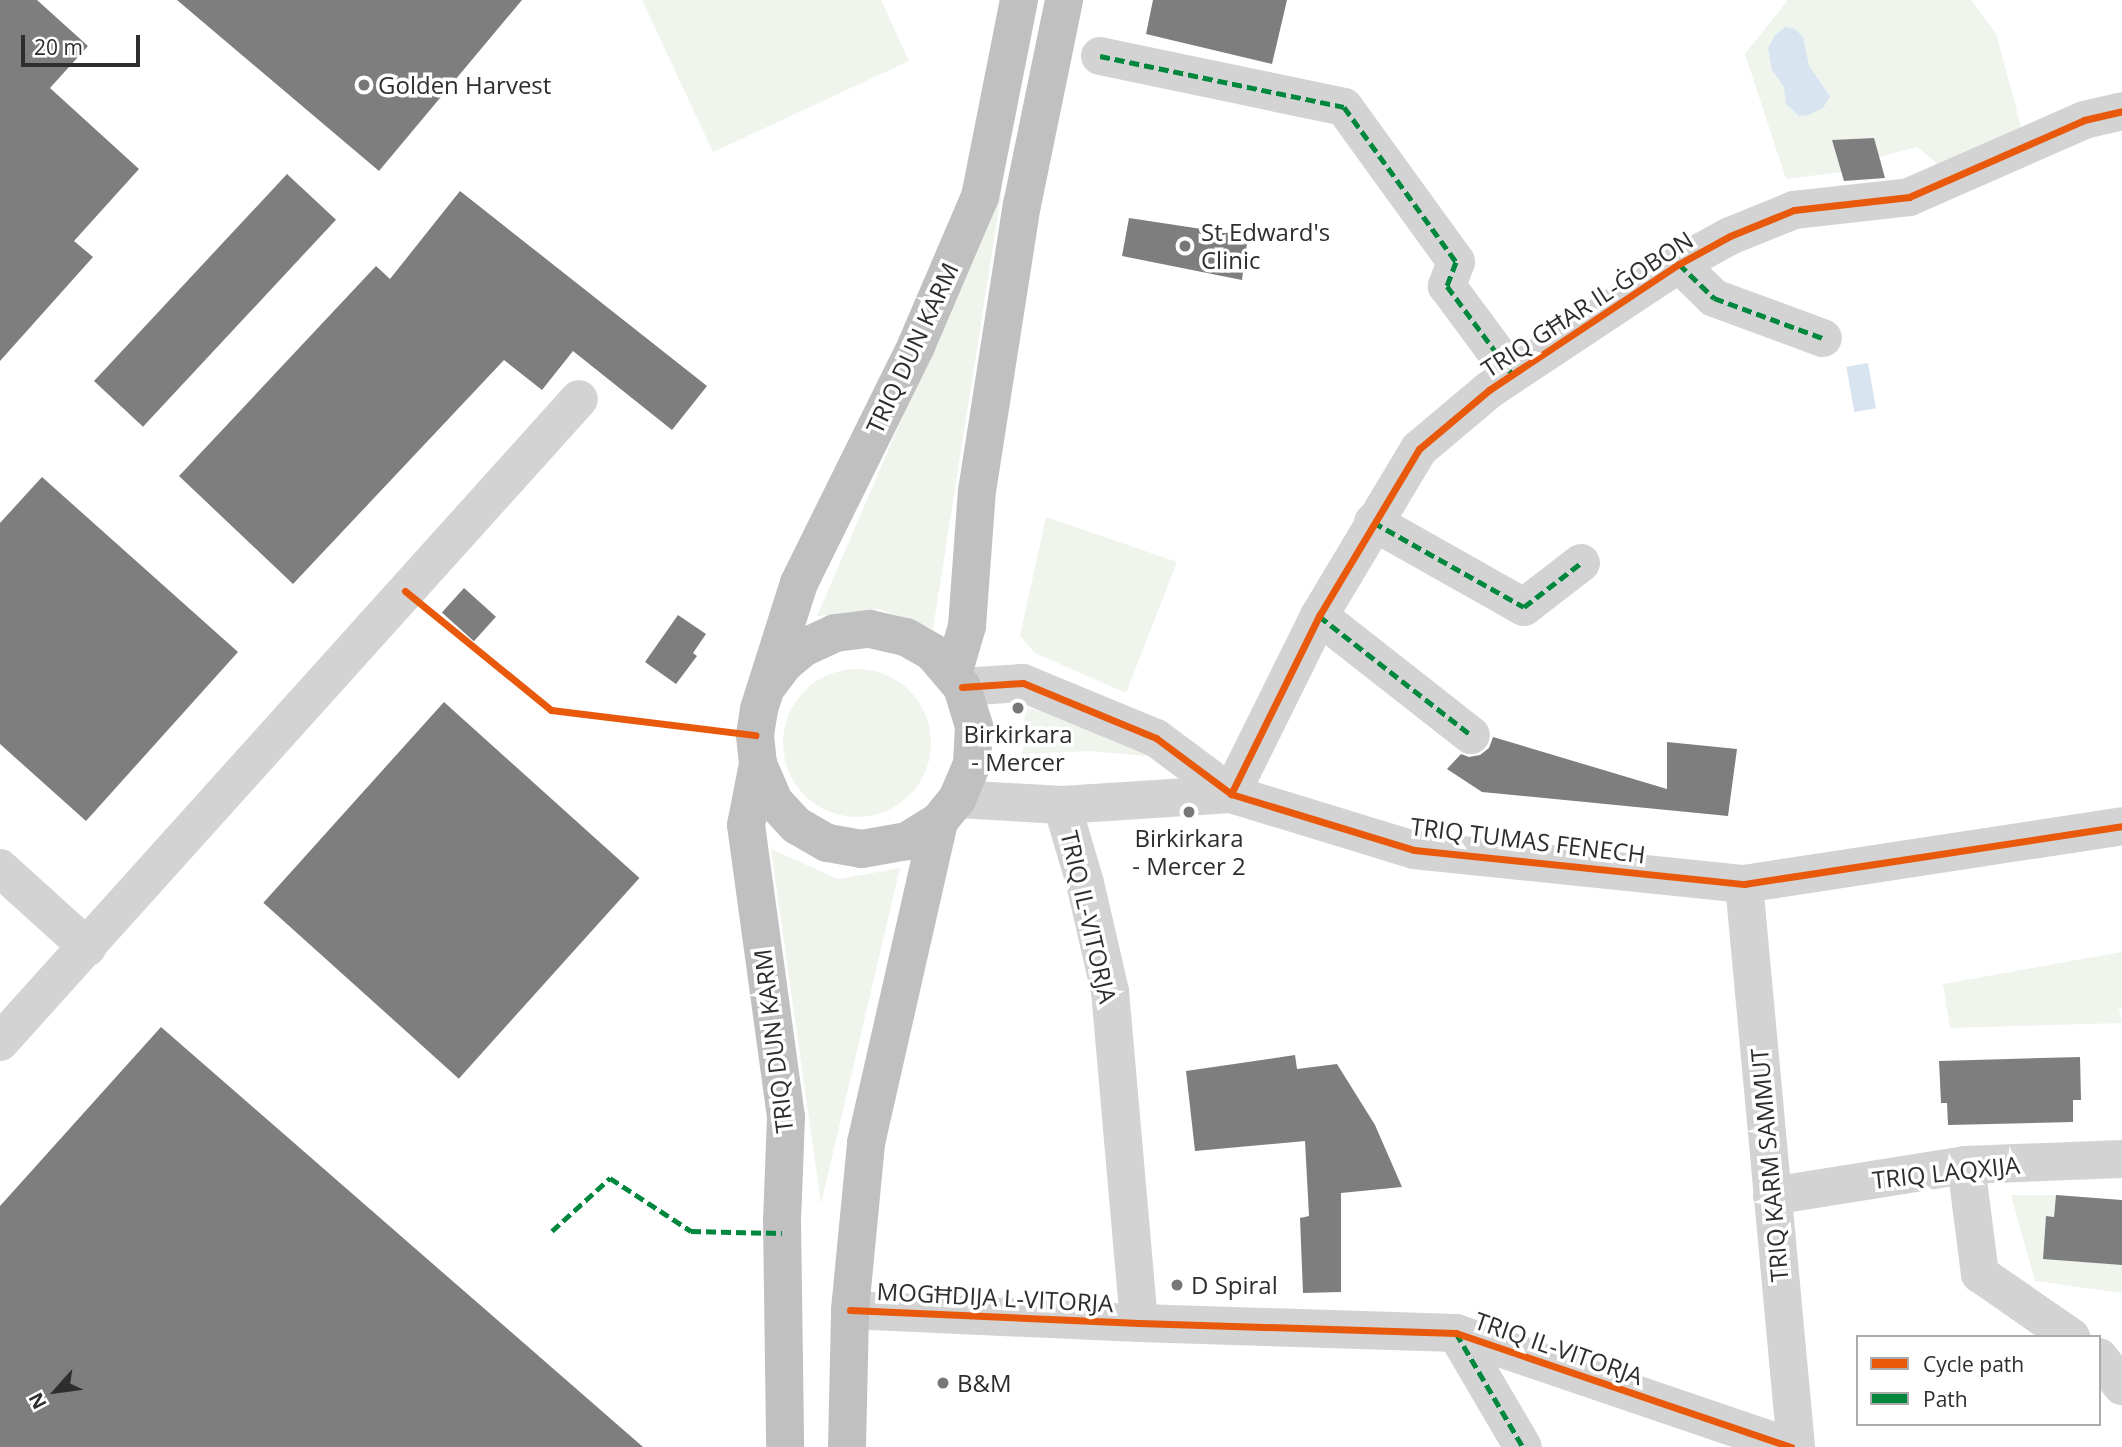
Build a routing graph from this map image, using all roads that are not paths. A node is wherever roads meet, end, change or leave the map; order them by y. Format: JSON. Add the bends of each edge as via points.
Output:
{"nodes":[{"id":1,"x":1019,"y":0,"type":"edge"},
{"id":2,"x":1064,"y":0,"type":"edge"},
{"id":3,"x":1100,"y":56,"type":"dead end"},
{"id":4,"x":2122,"y":111,"type":"edge"},
{"id":5,"x":1679,"y":264,"type":"junction"},
{"id":6,"x":1823,"y":338,"type":"dead end"},
{"id":7,"x":1512,"y":374,"type":"junction"},
{"id":8,"x":579,"y":399,"type":"dead end"},
{"id":9,"x":1373,"y":522,"type":"junction"},
{"id":10,"x":1581,"y":563,"type":"dead end"},
{"id":11,"x":1319,"y":616,"type":"junction"},
{"id":12,"x":957,"y":681,"type":"junction"},
{"id":13,"x":769,"y":684,"type":"junction"},
{"id":14,"x":1471,"y":735,"type":"dead end"},
{"id":15,"x":758,"y":764,"type":"junction"},
{"id":16,"x":1231,"y":794,"type":"junction"},
{"id":17,"x":1062,"y":805,"type":"junction"},
{"id":18,"x":948,"y":810,"type":"junction"},
{"id":19,"x":2122,"y":826,"type":"edge"},
{"id":20,"x":0,"y":868,"type":"edge"},
{"id":21,"x":1744,"y":884,"type":"junction"},
{"id":22,"x":87,"y":947,"type":"junction"},
{"id":23,"x":0,"y":1042,"type":"edge"},
{"id":24,"x":2122,"y":1159,"type":"edge"},
{"id":25,"x":1966,"y":1165,"type":"junction"},
{"id":26,"x":1772,"y":1196,"type":"junction"},
{"id":27,"x":849,"y":1310,"type":"junction"},
{"id":28,"x":1139,"y":1323,"type":"junction"},
{"id":29,"x":1456,"y":1333,"type":"junction"},
{"id":30,"x":2068,"y":1335,"type":"edge"},
{"id":31,"x":2101,"y":1360,"type":"edge"},
{"id":32,"x":2122,"y":1386,"type":"edge"},
{"id":33,"x":785,"y":1447,"type":"edge"},
{"id":34,"x":847,"y":1447,"type":"edge"},
{"id":35,"x":1523,"y":1447,"type":"edge"},
{"id":36,"x":1791,"y":1447,"type":"edge"},
{"id":37,"x":1796,"y":1447,"type":"edge"}],
"edges":[{"from":1,"to":13,"type":"highway","name":"TRIQ DUN KARM","via":[[980,197],[916,346],[799,583]]},
{"from":2,"to":12,"type":"highway","via":[[1022,205],[977,491],[967,626]]},
{"from":3,"to":7,"type":"street","via":[[1344,107],[1456,262],[1447,286]]},
{"from":4,"to":5,"type":"street","name":"TRIQ GĦAR IL-ĠOBON","via":[[2084,120],[1909,197],[1794,210],[1730,236]]},
{"from":5,"to":6,"type":"street","via":[[1714,298]]},
{"from":5,"to":7,"type":"street","name":"TRIQ GĦAR IL-ĠOBON"},
{"from":7,"to":9,"type":"street","name":"TRIQ GĦAR IL-ĠOBON","via":[[1419,449]]},
{"from":8,"to":22,"type":"street"},
{"from":9,"to":10,"type":"street","via":[[1524,607]]},
{"from":9,"to":11,"type":"street","name":"TRIQ GĦAR IL-ĠOBON"},
{"from":11,"to":14,"type":"street"},
{"from":11,"to":16,"type":"street","name":"TRIQ GĦAR IL-ĠOBON"},
{"from":12,"to":13,"type":"highway","name":"TRIQ DUN KARM","via":[[932,652],[906,637],[870,629],[835,633],[803,648]]},
{"from":12,"to":16,"type":"street","name":"TRIQ TUMAS FENECH","via":[[1023,683],[1156,738]]},
{"from":12,"to":18,"type":"highway","name":"TRIQ DUN KARM","via":[[974,726],[972,764]]},
{"from":13,"to":15,"type":"highway","name":"TRIQ DUN KARM","via":[[755,735]]},
{"from":15,"to":18,"type":"highway","name":"TRIQ DUN KARM","via":[[774,801],[797,826],[827,843],[862,849],[907,841]]},
{"from":15,"to":33,"type":"highway","name":"TRIQ DUN KARM","via":[[746,825],[786,1117],[782,1220]]},
{"from":16,"to":17,"type":"street","name":"TRIQ TUMAS FENECH"},
{"from":16,"to":21,"type":"street","name":"TRIQ TUMAS FENECH","via":[[1414,849]]},
{"from":17,"to":18,"type":"street","name":"TRIQ TUMAS FENECH"},
{"from":17,"to":28,"type":"street","name":"TRIQ IL-VITORJA","via":[[1110,990]]},
{"from":18,"to":27,"type":"highway","name":"TRIQ DUN KARM","via":[[866,1143]]},
{"from":19,"to":21,"type":"street","name":"TRIQ TUMAS FENECH"},
{"from":20,"to":22,"type":"street"},
{"from":21,"to":26,"type":"street","name":"TRIQ KARM SAMMUT"},
{"from":22,"to":23,"type":"street"},
{"from":24,"to":25,"type":"street","name":"TRIQ LAQXIJA"},
{"from":25,"to":26,"type":"street","name":"TRIQ LAQXIJA"},
{"from":25,"to":30,"type":"street","via":[[1980,1274]]},
{"from":26,"to":37,"type":"street","name":"TRIQ KARM SAMMUT"},
{"from":27,"to":28,"type":"street","name":"MOGĦDIJA L-VITORJA"},
{"from":27,"to":34,"type":"highway","name":"TRIQ DUN KARM"},
{"from":28,"to":29,"type":"street","name":"TRIQ IL-VITORJA"},
{"from":29,"to":35,"type":"street"},
{"from":29,"to":36,"type":"street","name":"TRIQ IL-VITORJA"},
{"from":31,"to":32,"type":"street"}]}
